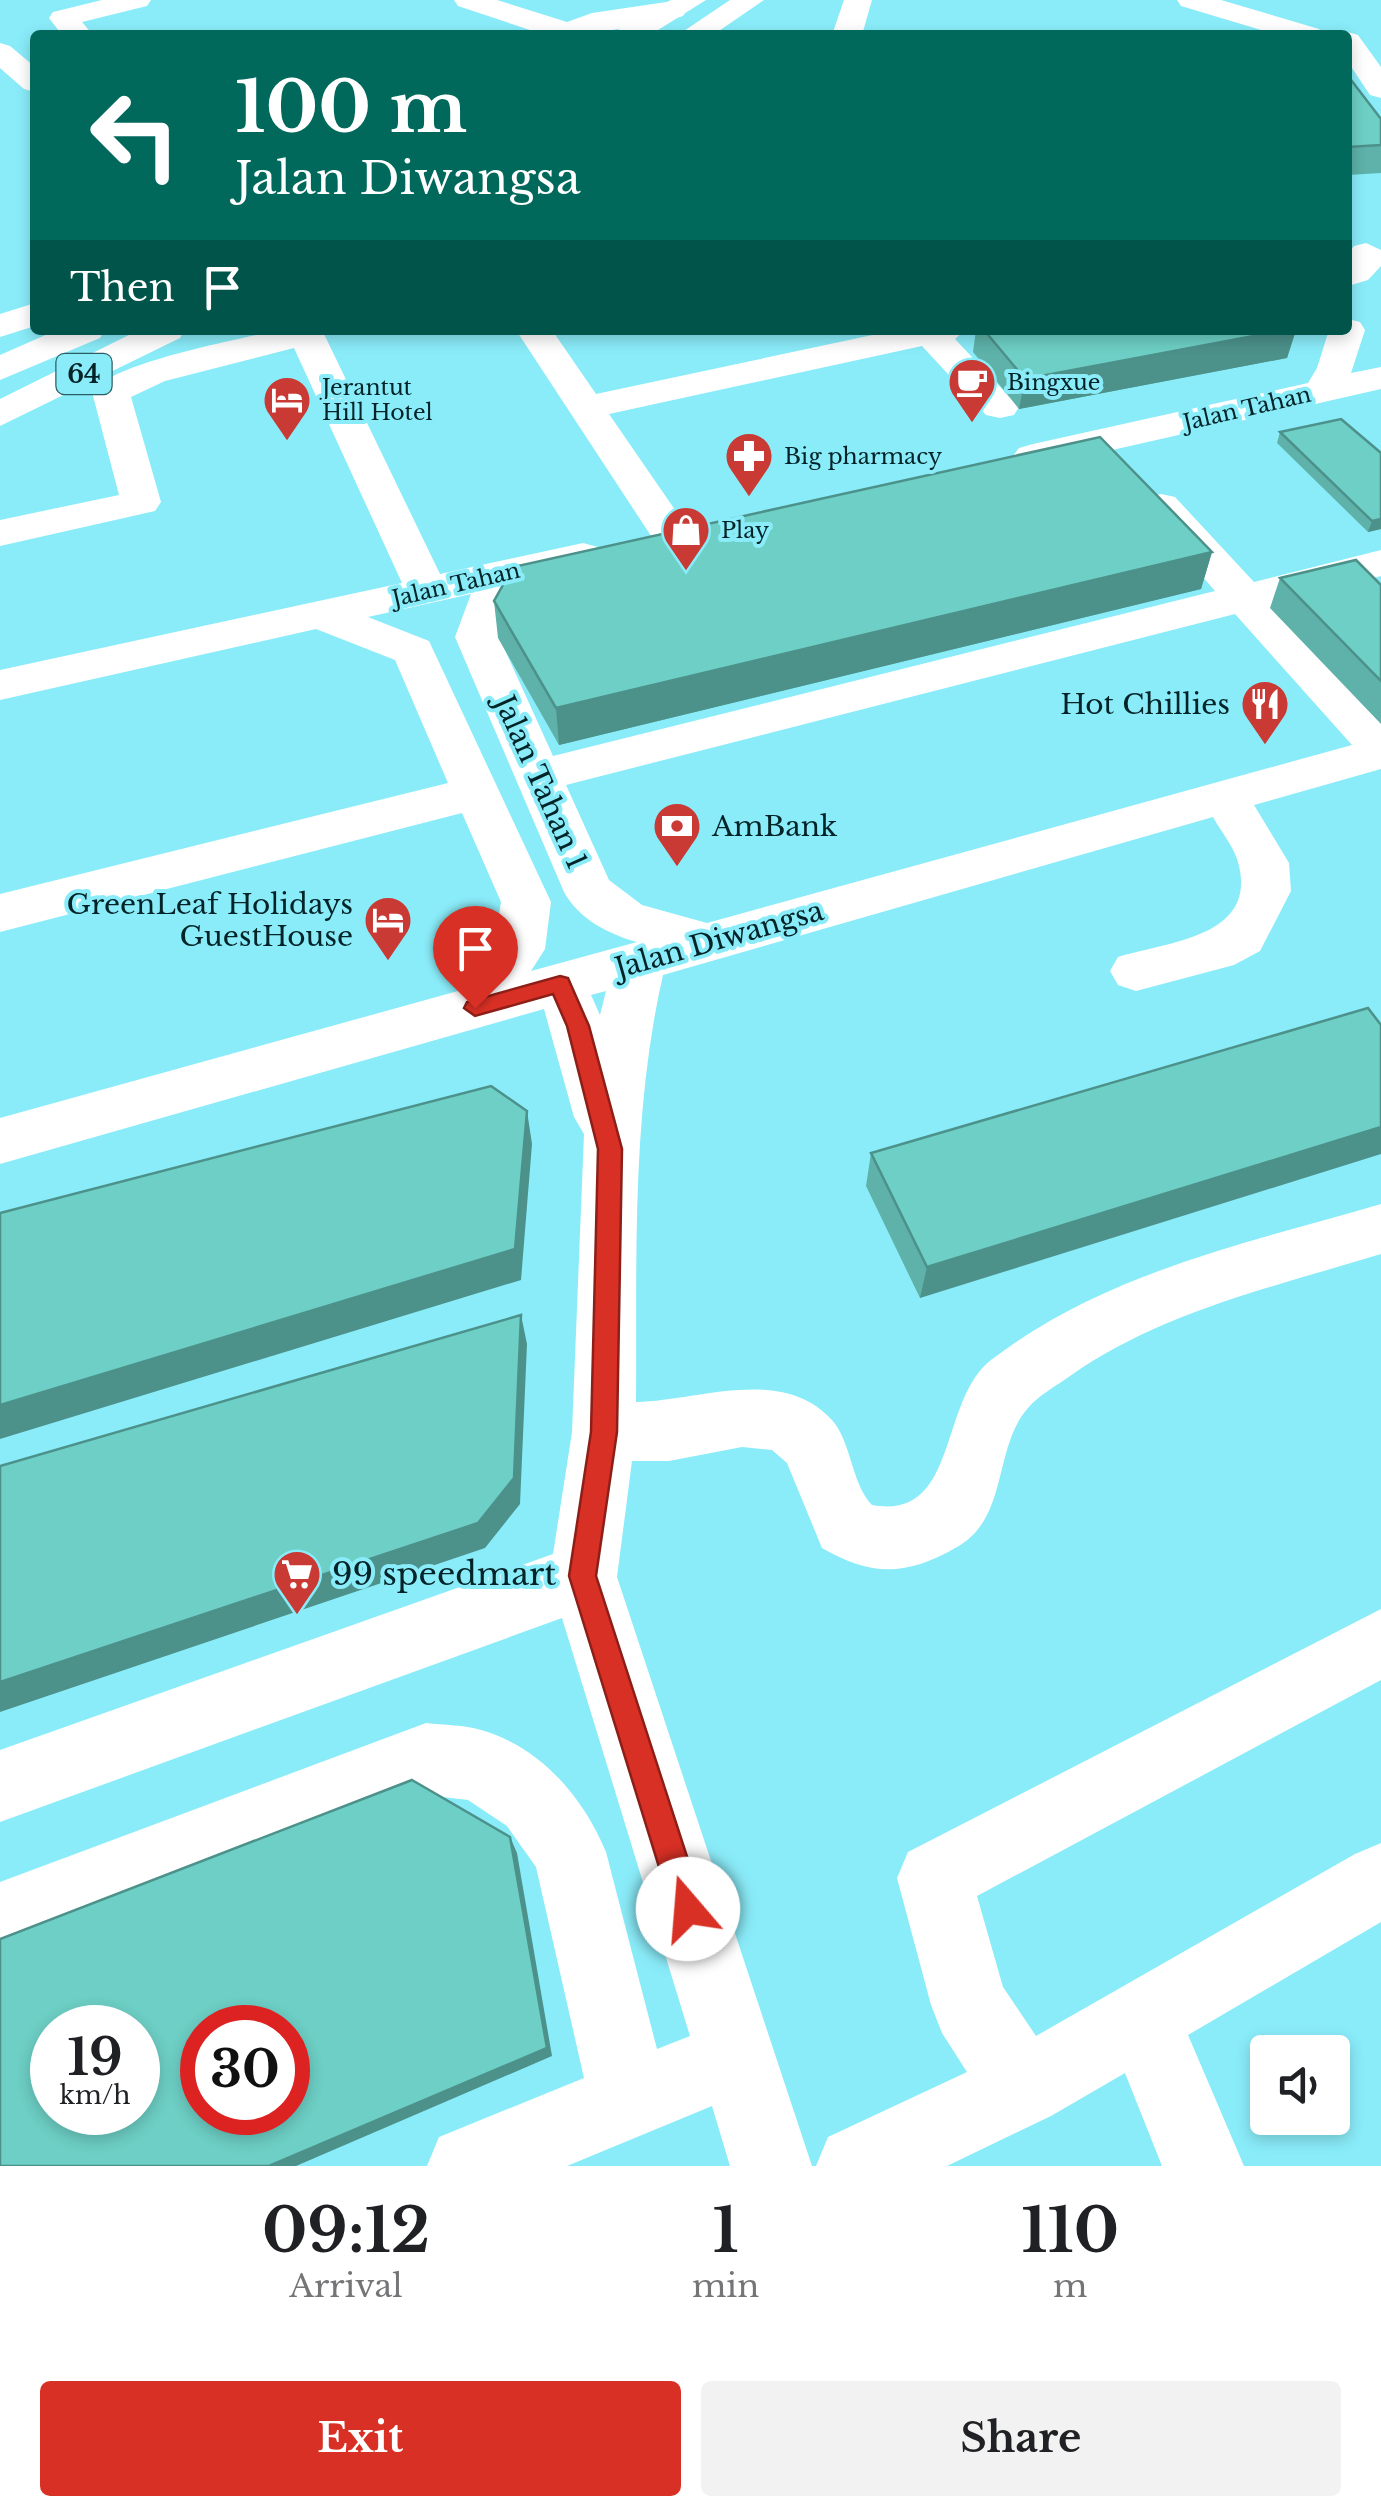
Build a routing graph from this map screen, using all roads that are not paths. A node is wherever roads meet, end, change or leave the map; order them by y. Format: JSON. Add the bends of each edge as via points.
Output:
{"nodes":[{"id":1,"x":137,"y":0,"type":"edge"},
{"id":2,"x":468,"y":0,"type":"edge"},
{"id":3,"x":750,"y":0,"type":"edge"},
{"id":4,"x":858,"y":0,"type":"edge"},
{"id":5,"x":1191,"y":0,"type":"edge"},
{"id":6,"x":683,"y":5,"type":"edge"},
{"id":7,"x":520,"y":9,"type":"edge"},
{"id":8,"x":61,"y":18,"type":"edge"},
{"id":9,"x":573,"y":29,"type":"edge"},
{"id":10,"x":478,"y":30,"type":"edge"},
{"id":11,"x":639,"y":30,"type":"edge"},
{"id":12,"x":701,"y":30,"type":"edge"},
{"id":13,"x":849,"y":30,"type":"edge"},
{"id":14,"x":1293,"y":30,"type":"edge"},
{"id":15,"x":1352,"y":41,"type":"edge"},
{"id":16,"x":1381,"y":41,"type":"edge"},
{"id":17,"x":1352,"y":47,"type":"edge"},
{"id":18,"x":0,"y":52,"type":"edge"},
{"id":19,"x":30,"y":79,"type":"edge"},
{"id":20,"x":1381,"y":90,"type":"edge"},
{"id":21,"x":1352,"y":313,"type":"edge"},
{"id":22,"x":30,"y":316,"type":"edge"},
{"id":23,"x":0,"y":326,"type":"edge"},
{"id":24,"x":36,"y":335,"type":"edge"},
{"id":25,"x":76,"y":335,"type":"edge"},
{"id":26,"x":157,"y":335,"type":"edge"},
{"id":27,"x":296,"y":335,"type":"edge"},
{"id":28,"x":308,"y":335,"type":"edge"},
{"id":29,"x":538,"y":335,"type":"edge"},
{"id":30,"x":924,"y":335,"type":"edge"},
{"id":31,"x":940,"y":335,"type":"edge"},
{"id":32,"x":1346,"y":335,"type":"edge"},
{"id":33,"x":1381,"y":337,"type":"edge"},
{"id":34,"x":0,"y":368,"type":"edge"},
{"id":35,"x":1381,"y":378,"type":"edge"},
{"id":36,"x":1321,"y":392,"type":"junction"},
{"id":37,"x":588,"y":407,"type":"junction"},
{"id":38,"x":1000,"y":407,"type":"dead end"},
{"id":39,"x":0,"y":414,"type":"edge"},
{"id":40,"x":1101,"y":440,"type":"junction"},
{"id":41,"x":1004,"y":462,"type":"edge"},
{"id":42,"x":0,"y":533,"type":"edge"},
{"id":43,"x":1381,"y":562,"type":"edge"},
{"id":44,"x":530,"y":567,"type":"junction"},
{"id":45,"x":426,"y":590,"type":"junction"},
{"id":46,"x":1244,"y":597,"type":"junction"},
{"id":47,"x":318,"y":614,"type":"junction"},
{"id":48,"x":0,"y":685,"type":"edge"},
{"id":49,"x":1381,"y":751,"type":"edge"},
{"id":50,"x":537,"y":776,"type":"junction"},
{"id":51,"x":478,"y":792,"type":"junction"},
{"id":52,"x":1225,"y":798,"type":"junction"},
{"id":53,"x":0,"y":914,"type":"edge"},
{"id":54,"x":707,"y":942,"type":"junction"},
{"id":55,"x":640,"y":961,"type":"junction"},
{"id":56,"x":1136,"y":972,"type":"dead end"},
{"id":57,"x":560,"y":984,"type":"junction"},
{"id":58,"x":475,"y":1008,"type":"junction"},
{"id":59,"x":0,"y":1141,"type":"edge"},
{"id":60,"x":610,"y":1149,"type":"junction"},
{"id":61,"x":1381,"y":1229,"type":"edge"},
{"id":62,"x":604,"y":1432,"type":"junction"},
{"id":63,"x":582,"y":1576,"type":"junction"},
{"id":64,"x":1381,"y":1643,"type":"edge"},
{"id":65,"x":0,"y":1786,"type":"edge"},
{"id":66,"x":1381,"y":1880,"type":"edge"},
{"id":67,"x":0,"y":1920,"type":"edge"},
{"id":68,"x":1142,"y":2020,"type":"junction"},
{"id":69,"x":735,"y":2057,"type":"junction"},
{"id":70,"x":1024,"y":2088,"type":"junction"},
{"id":71,"x":629,"y":2098,"type":"junction"},
{"id":72,"x":468,"y":2166,"type":"edge"},
{"id":73,"x":771,"y":2166,"type":"edge"},
{"id":74,"x":857,"y":2166,"type":"edge"},
{"id":75,"x":1202,"y":2166,"type":"edge"}],
"edges":[{"from":1,"to":8,"type":"street"},
{"from":2,"to":7,"type":"street"},
{"from":3,"to":12,"type":"street"},
{"from":4,"to":13,"type":"street"},
{"from":5,"to":14,"type":"street"},
{"from":6,"to":9,"type":"street"},
{"from":6,"to":11,"type":"street"},
{"from":7,"to":9,"type":"street"},
{"from":7,"to":10,"type":"street"},
{"from":15,"to":16,"type":"street"},
{"from":17,"to":20,"type":"street"},
{"from":18,"to":19,"type":"street"},
{"from":21,"to":33,"type":"street"},
{"from":22,"to":23,"type":"street"},
{"from":24,"to":34,"type":"street"},
{"from":25,"to":34,"type":"street","number":"64"},
{"from":26,"to":39,"type":"street","number":"64"},
{"from":27,"to":42,"type":"street","via":[[152,373],[111,392],[140,502]]},
{"from":28,"to":45,"type":"street"},
{"from":29,"to":37,"type":"street"},
{"from":30,"to":37,"type":"street"},
{"from":31,"to":38,"type":"street"},
{"from":32,"to":36,"type":"street"},
{"from":35,"to":36,"type":"street","name":"Jalan Tahan"},
{"from":36,"to":40,"type":"street","name":"Jalan Tahan"},
{"from":37,"to":44,"type":"street","name":"Jalan Tahan","via":[[659,539]]},
{"from":40,"to":41,"type":"street","name":"Jalan Tahan"},
{"from":40,"to":46,"type":"street"},
{"from":43,"to":46,"type":"street"},
{"from":44,"to":45,"type":"street","name":"Jalan Tahan"},
{"from":44,"to":50,"type":"street","name":"Jalan Tahan 1","via":[[486,604],[477,637]]},
{"from":45,"to":47,"type":"street","name":"Jalan Tahan"},
{"from":46,"to":49,"type":"street"},
{"from":46,"to":50,"type":"street"},
{"from":47,"to":48,"type":"street","name":"Jalan Tahan"},
{"from":47,"to":51,"type":"street","via":[[413,651]]},
{"from":49,"to":52,"type":"street","name":"Jalan Diwangsa"},
{"from":50,"to":54,"type":"street","name":"Jalan Tahan 1","via":[[589,892],[626,920]]},
{"from":51,"to":53,"type":"street"},
{"from":51,"to":58,"type":"street","via":[[526,902],[519,949]]},
{"from":52,"to":54,"type":"street","name":"Jalan Diwangsa"},
{"from":52,"to":56,"type":"street","via":[[1264,864],[1266,891],[1242,937]]},
{"from":54,"to":55,"type":"street","name":"Jalan Diwangsa"},
{"from":55,"to":57,"type":"street","name":"Jalan Diwangsa"},
{"from":55,"to":60,"type":"street","via":[[623,1031]]},
{"from":57,"to":58,"type":"street","name":"Jalan Diwangsa"},
{"from":57,"to":60,"type":"street","via":[[578,1026]]},
{"from":58,"to":59,"type":"street","name":"Jalan Diwangsa"},
{"from":60,"to":62,"type":"street"},
{"from":61,"to":62,"type":"street","via":[[1122,1310],[1066,1341],[1005,1388],[983,1420],[970,1482],[951,1516],[914,1535],[891,1540],[846,1525],[811,1443],[786,1422],[742,1418],[670,1431]]},
{"from":62,"to":63,"type":"street"},
{"from":63,"to":65,"type":"street"},
{"from":63,"to":69,"type":"street"},
{"from":64,"to":70,"type":"street","via":[[934,1878],[970,2005]]},
{"from":66,"to":68,"type":"street"},
{"from":67,"to":71,"type":"street","via":[[426,1759],[480,1766],[533,1800],[569,1852]]},
{"from":68,"to":70,"type":"street"},
{"from":68,"to":75,"type":"street"},
{"from":69,"to":71,"type":"street"},
{"from":69,"to":73,"type":"street"},
{"from":70,"to":74,"type":"street"},
{"from":71,"to":72,"type":"street"}]}
